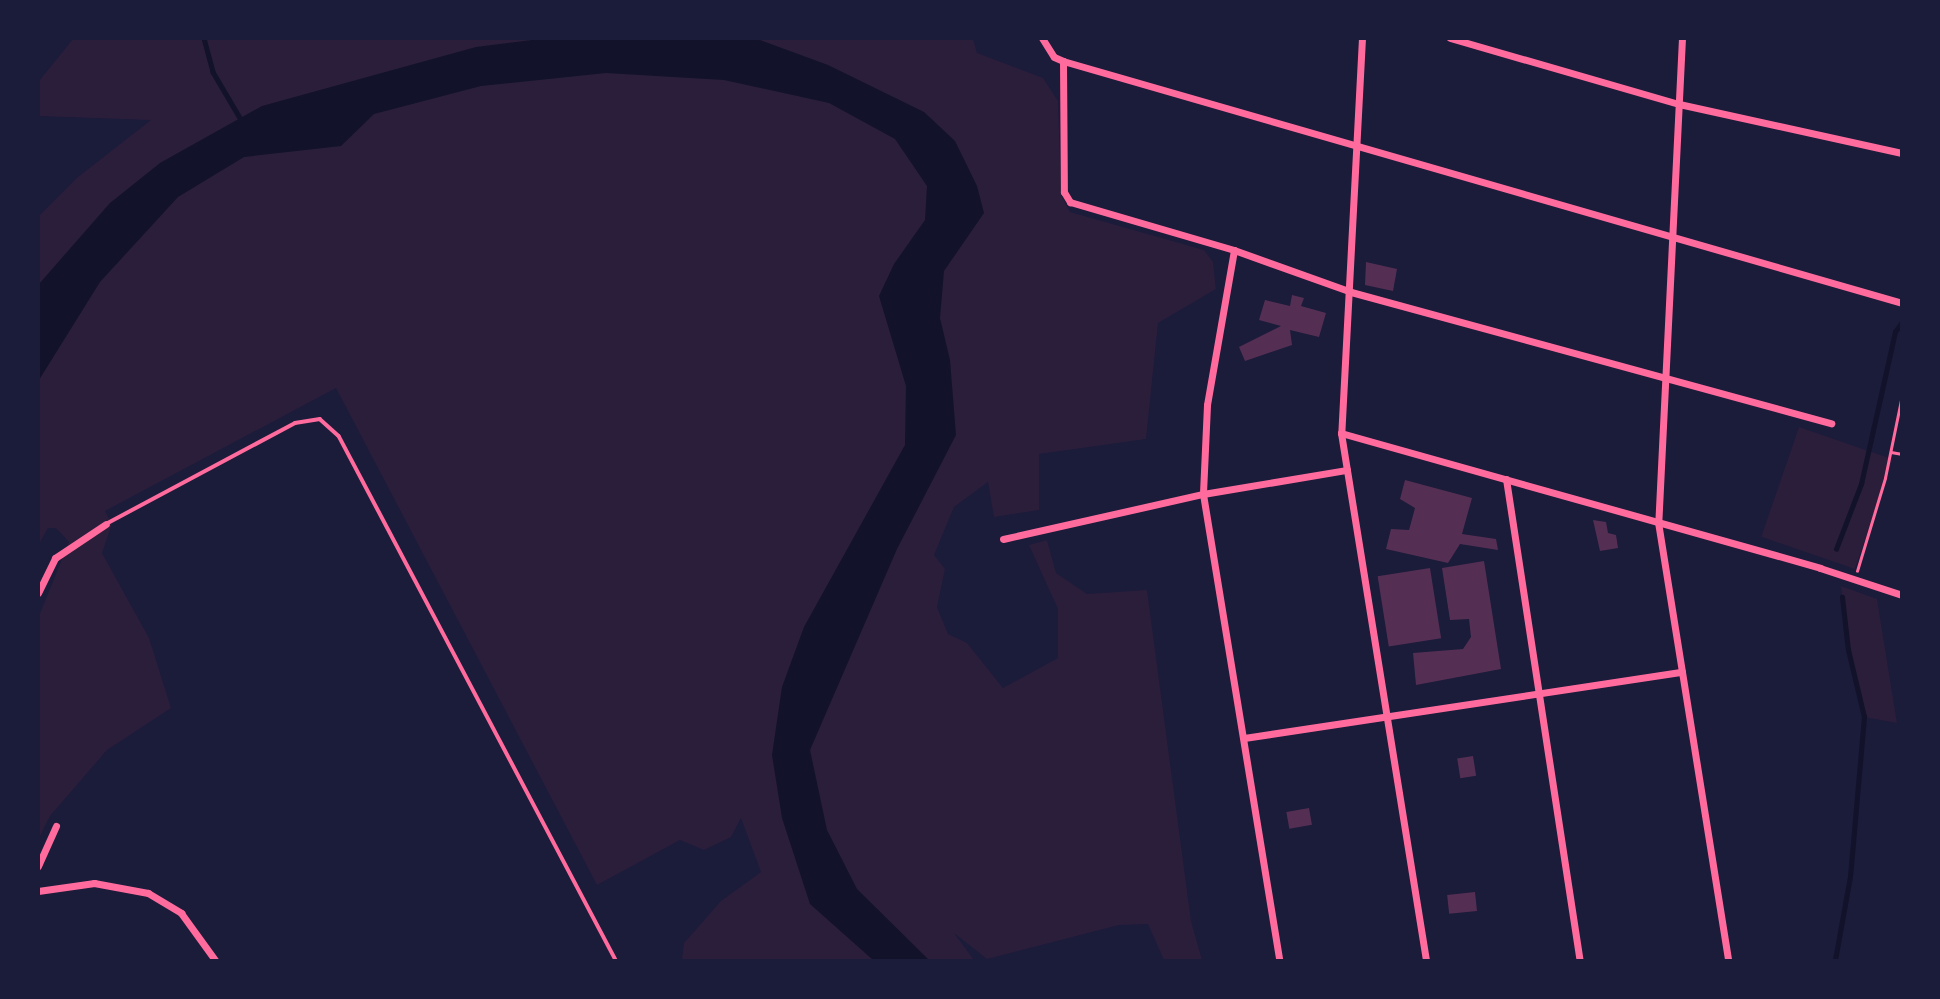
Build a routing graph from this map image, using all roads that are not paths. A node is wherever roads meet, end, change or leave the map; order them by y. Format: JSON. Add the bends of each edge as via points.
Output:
{"nodes":[{"id":1,"x":1042,"y":38,"type":"edge"},
{"id":2,"x":1362,"y":38,"type":"edge"},
{"id":3,"x":1450,"y":38,"type":"edge"},
{"id":4,"x":1682,"y":38,"type":"edge"},
{"id":5,"x":1063,"y":61,"type":"junction"},
{"id":6,"x":1679,"y":104,"type":"junction"},
{"id":7,"x":1356,"y":145,"type":"junction"},
{"id":8,"x":1902,"y":153,"type":"edge"},
{"id":9,"x":1674,"y":238,"type":"junction"},
{"id":10,"x":1234,"y":250,"type":"junction"},
{"id":11,"x":1351,"y":292,"type":"junction"},
{"id":12,"x":1902,"y":303,"type":"edge"},
{"id":13,"x":1666,"y":376,"type":"junction"},
{"id":14,"x":1831,"y":423,"type":"dead end"},
{"id":15,"x":1341,"y":433,"type":"junction"},
{"id":16,"x":1347,"y":470,"type":"junction"},
{"id":17,"x":1506,"y":479,"type":"junction"},
{"id":18,"x":1203,"y":494,"type":"junction"},
{"id":19,"x":1658,"y":522,"type":"junction"},
{"id":20,"x":106,"y":524,"type":"joint"},
{"id":21,"x":1003,"y":539,"type":"dead end"},
{"id":22,"x":38,"y":593,"type":"edge"},
{"id":23,"x":1902,"y":595,"type":"edge"},
{"id":24,"x":1682,"y":672,"type":"junction"},
{"id":25,"x":1539,"y":693,"type":"junction"},
{"id":26,"x":1387,"y":716,"type":"junction"},
{"id":27,"x":1244,"y":738,"type":"junction"},
{"id":28,"x":55,"y":826,"type":"dead end"},
{"id":29,"x":38,"y":866,"type":"edge"},
{"id":30,"x":38,"y":891,"type":"edge"},
{"id":31,"x":215,"y":961,"type":"edge"},
{"id":32,"x":616,"y":961,"type":"edge"},
{"id":33,"x":1279,"y":961,"type":"edge"},
{"id":34,"x":1426,"y":961,"type":"edge"},
{"id":35,"x":1580,"y":961,"type":"edge"},
{"id":36,"x":1728,"y":961,"type":"edge"}],
"edges":[{"from":1,"to":5,"type":"street","via":[[1054,57]]},
{"from":2,"to":7,"type":"street"},
{"from":3,"to":6,"type":"street"},
{"from":4,"to":6,"type":"street"},
{"from":5,"to":7,"type":"street"},
{"from":5,"to":10,"type":"street","via":[[1064,192],[1070,202]]},
{"from":6,"to":8,"type":"street"},
{"from":6,"to":9,"type":"street"},
{"from":7,"to":9,"type":"street"},
{"from":7,"to":11,"type":"street"},
{"from":9,"to":12,"type":"street"},
{"from":9,"to":13,"type":"street"},
{"from":10,"to":11,"type":"street"},
{"from":10,"to":18,"type":"street","via":[[1207,405]]},
{"from":11,"to":13,"type":"street"},
{"from":11,"to":15,"type":"street"},
{"from":13,"to":14,"type":"street"},
{"from":13,"to":19,"type":"street"},
{"from":15,"to":16,"type":"street"},
{"from":15,"to":17,"type":"street"},
{"from":16,"to":18,"type":"street"},
{"from":16,"to":26,"type":"street"},
{"from":17,"to":19,"type":"street"},
{"from":17,"to":25,"type":"street"},
{"from":18,"to":21,"type":"street"},
{"from":18,"to":27,"type":"street"},
{"from":19,"to":23,"type":"street"},
{"from":19,"to":24,"type":"street"},
{"from":20,"to":22,"type":"street","via":[[55,558]]},
{"from":20,"to":32,"type":"lane","via":[[295,423],[320,419],[339,436]]},
{"from":24,"to":25,"type":"street"},
{"from":24,"to":36,"type":"street"},
{"from":25,"to":26,"type":"street"},
{"from":25,"to":35,"type":"street"},
{"from":26,"to":27,"type":"street"},
{"from":26,"to":34,"type":"street"},
{"from":27,"to":33,"type":"street"},
{"from":28,"to":29,"type":"street"},
{"from":30,"to":31,"type":"street","via":[[94,883],[148,893],[181,912]]}]}
